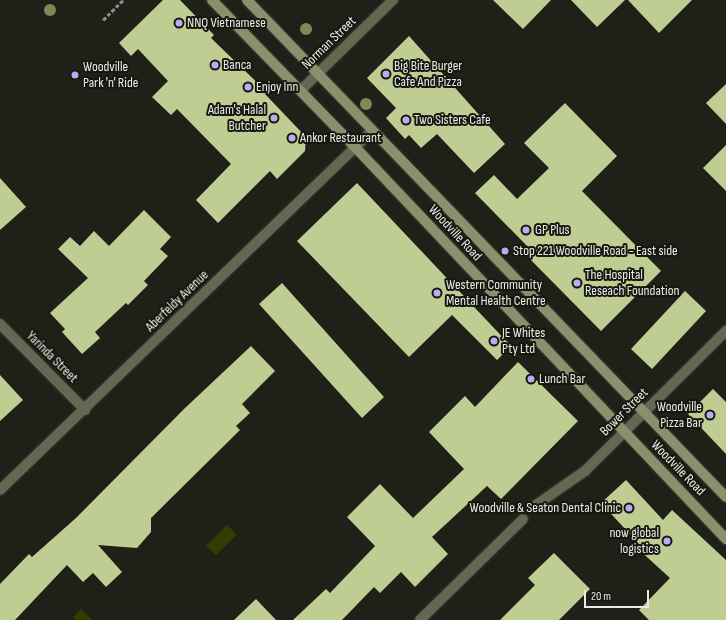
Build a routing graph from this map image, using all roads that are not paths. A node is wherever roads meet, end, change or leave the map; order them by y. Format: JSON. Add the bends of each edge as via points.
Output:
{"nodes":[{"id":1,"x":212,"y":0,"type":"edge"},
{"id":2,"x":247,"y":0,"type":"edge"},
{"id":3,"x":394,"y":0,"type":"edge"},
{"id":4,"x":317,"y":74,"type":"junction"},
{"id":5,"x":300,"y":90,"type":"junction"},
{"id":6,"x":372,"y":131,"type":"junction"},
{"id":7,"x":355,"y":147,"type":"junction"},
{"id":8,"x":0,"y":324,"type":"edge"},
{"id":9,"x":726,"y":331,"type":"edge"},
{"id":10,"x":85,"y":410,"type":"junction"},
{"id":11,"x":643,"y":413,"type":"junction"},
{"id":12,"x":623,"y":432,"type":"junction"},
{"id":13,"x":0,"y":490,"type":"edge"},
{"id":14,"x":726,"y":497,"type":"edge"},
{"id":15,"x":536,"y":505,"type":"dead end"},
{"id":16,"x":523,"y":519,"type":"dead end"},
{"id":17,"x":726,"y":539,"type":"edge"},
{"id":18,"x":420,"y":620,"type":"edge"}],
"edges":[{"from":1,"to":5,"type":"main road","name":"Woodville Road"},
{"from":2,"to":4,"type":"main road","name":"Woodville Road"},
{"from":3,"to":4,"type":"street","name":"Norman Street"},
{"from":4,"to":5,"type":"street","name":"Norman Street"},
{"from":4,"to":6,"type":"main road","name":"Woodville Road"},
{"from":5,"to":7,"type":"main road","name":"Woodville Road"},
{"from":6,"to":7,"type":"street","name":"Aberfeldy Avenue"},
{"from":6,"to":11,"type":"main road","name":"Woodville Road"},
{"from":7,"to":10,"type":"street","name":"Aberfeldy Avenue"},
{"from":7,"to":12,"type":"main road","name":"Woodville Road"},
{"from":8,"to":10,"type":"street","name":"Yarinda Street"},
{"from":9,"to":11,"type":"street","name":"Bower Street"},
{"from":10,"to":13,"type":"street","name":"Aberfeldy Avenue"},
{"from":11,"to":12,"type":"street","name":"Bower Street"},
{"from":11,"to":14,"type":"main road","name":"Woodville Road"},
{"from":12,"to":15,"type":"street","name":"Bower Street","via":[[585,471]]},
{"from":12,"to":17,"type":"main road","name":"Woodville Road"},
{"from":16,"to":18,"type":"street"}]}
